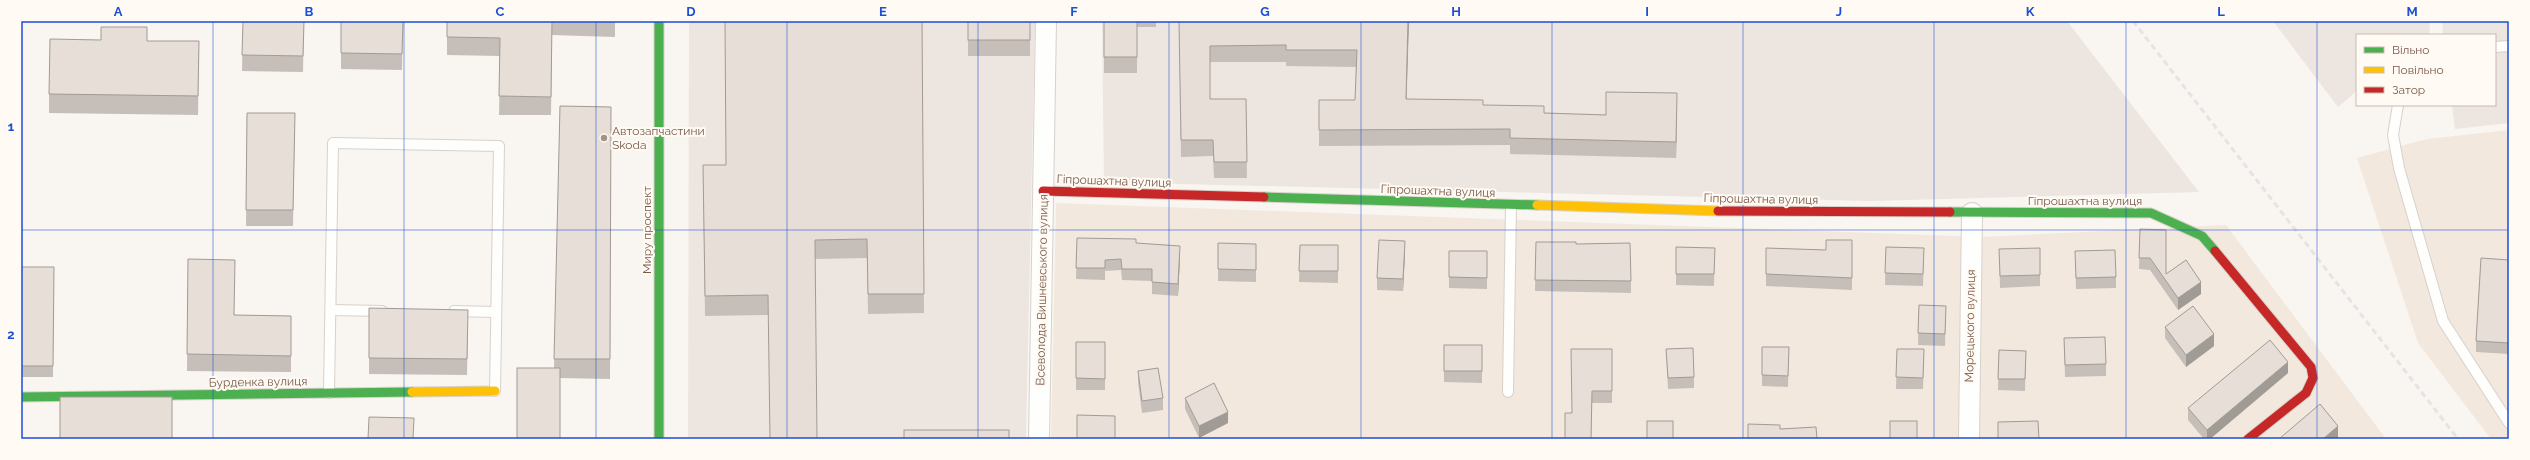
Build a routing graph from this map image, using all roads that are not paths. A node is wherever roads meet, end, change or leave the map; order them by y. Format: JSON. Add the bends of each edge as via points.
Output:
{"nodes":[{"id":1,"x":659,"y":21,"type":"edge"},
{"id":2,"x":1046,"y":21,"type":"edge"},
{"id":3,"x":2509,"y":46,"type":"edge"},
{"id":4,"x":2496,"y":47,"type":"edge"},
{"id":5,"x":2398,"y":106,"type":"edge"},
{"id":6,"x":1043,"y":191,"type":"junction"},
{"id":7,"x":1511,"y":206,"type":"junction"},
{"id":8,"x":1972,"y":213,"type":"junction"},
{"id":9,"x":331,"y":310,"type":"junction"},
{"id":10,"x":394,"y":311,"type":"edge"},
{"id":11,"x":441,"y":311,"type":"edge"},
{"id":12,"x":496,"y":312,"type":"junction"},
{"id":13,"x":495,"y":391,"type":"joint"},
{"id":14,"x":1508,"y":392,"type":"dead end"},
{"id":15,"x":329,"y":393,"type":"junction"},
{"id":16,"x":21,"y":397,"type":"edge"},
{"id":17,"x":2509,"y":423,"type":"edge"},
{"id":18,"x":659,"y":439,"type":"edge"},
{"id":19,"x":1039,"y":439,"type":"edge"},
{"id":20,"x":1969,"y":439,"type":"edge"},
{"id":21,"x":2248,"y":439,"type":"edge"}],
"edges":[{"from":1,"to":18,"type":"street","name":"Миру проспект"},
{"from":2,"to":6,"type":"street","name":"Всеволода Вишневського вулиця"},
{"from":3,"to":4,"type":"lane"},
{"from":5,"to":17,"type":"lane","via":[[2393,135],[2398,168],[2443,321]]},
{"from":6,"to":7,"type":"street","name":"Гіпрошахтна вулиця"},
{"from":6,"to":19,"type":"street","name":"Всеволода Вишневського вулиця"},
{"from":7,"to":8,"type":"street","name":"Гіпрошахтна вулиця"},
{"from":7,"to":14,"type":"lane"},
{"from":8,"to":20,"type":"street","name":"Морецького вулиця"},
{"from":8,"to":21,"type":"street","name":"Гіпрошахтна вулиця","via":[[2151,212],[2202,236],[2311,367],[2313,378],[2306,393]]},
{"from":9,"to":10,"type":"lane"},
{"from":9,"to":12,"type":"lane","via":[[333,143],[499,146]]},
{"from":9,"to":15,"type":"lane"},
{"from":11,"to":12,"type":"lane"},
{"from":12,"to":13,"type":"lane"},
{"from":13,"to":15,"type":"street","name":"Бурденка вулиця"},
{"from":15,"to":16,"type":"street","name":"Бурденка вулиця"}]}
